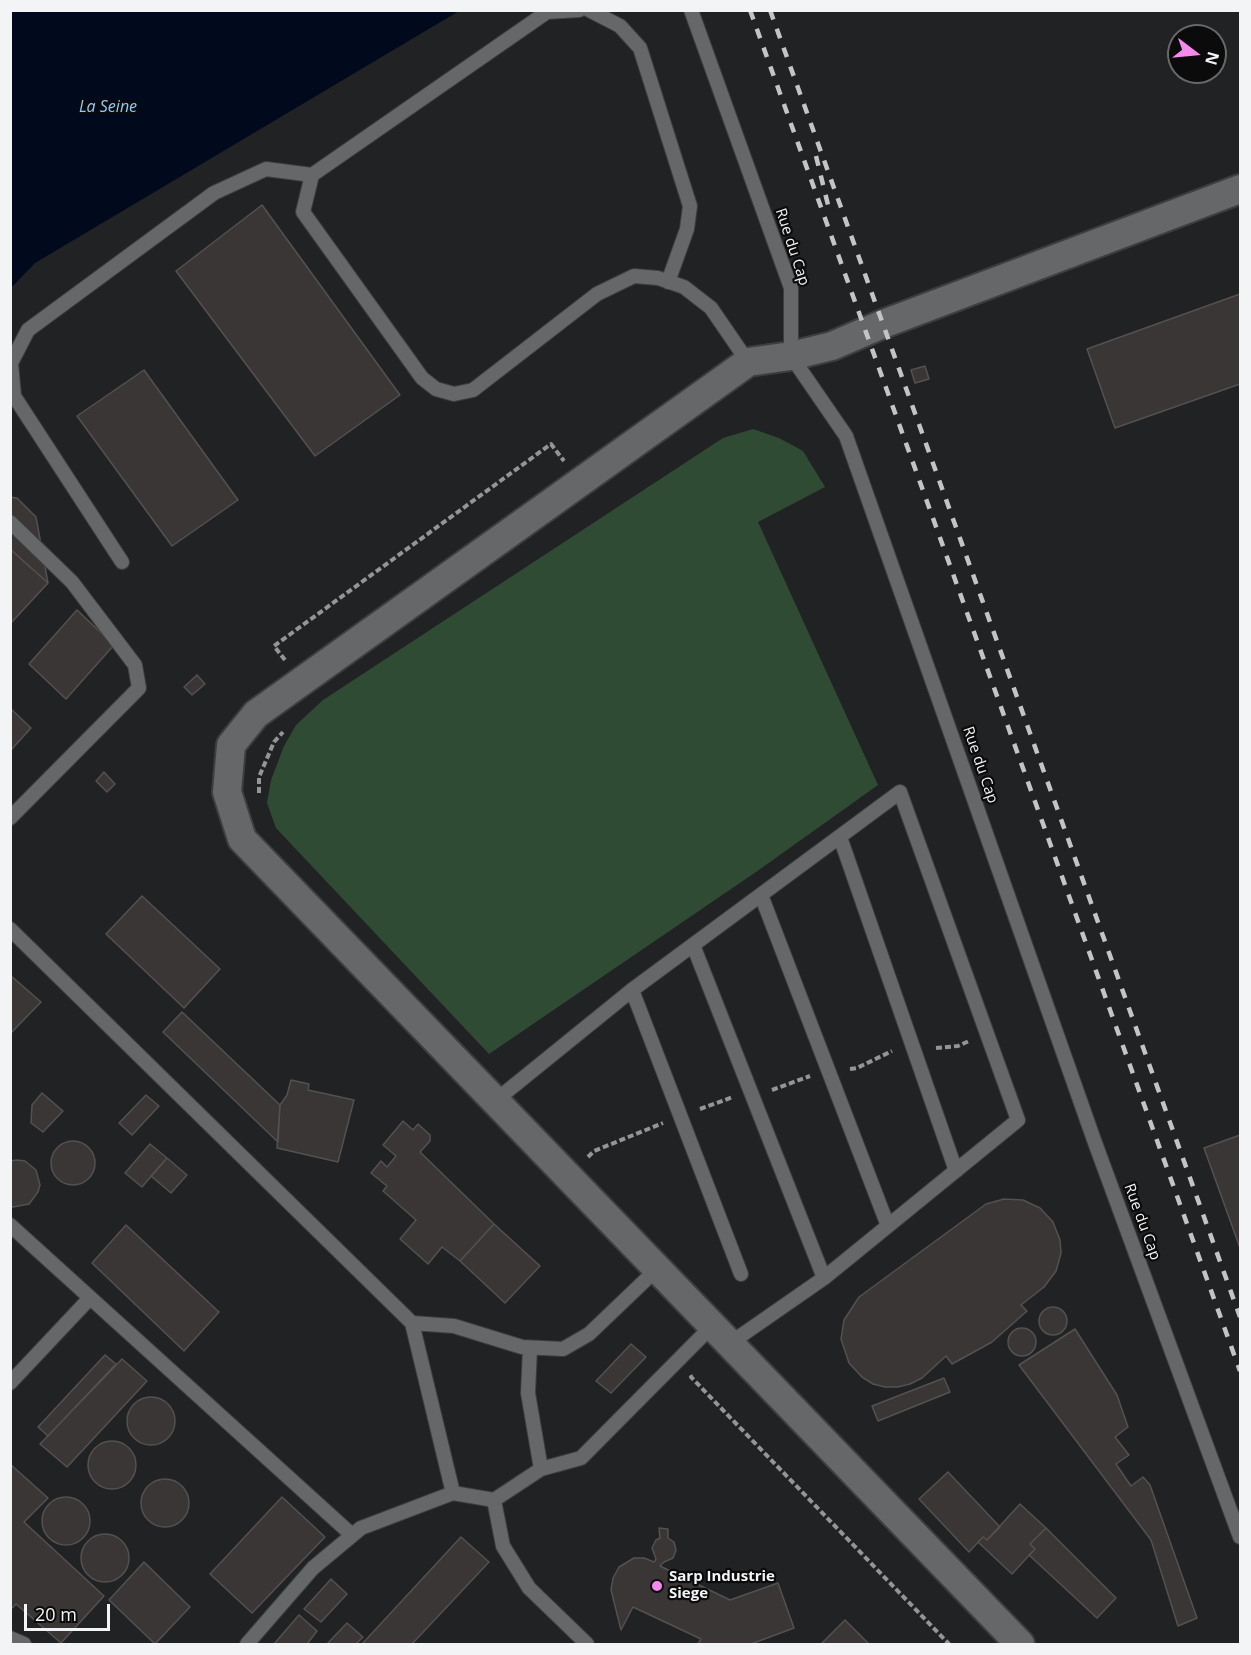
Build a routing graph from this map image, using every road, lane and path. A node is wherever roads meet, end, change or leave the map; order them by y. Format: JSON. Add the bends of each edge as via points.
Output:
{"nodes":[{"id":1,"x":579,"y":10,"type":"edge"},
{"id":2,"x":589,"y":10,"type":"edge"},
{"id":3,"x":691,"y":10,"type":"edge"},
{"id":4,"x":312,"y":175,"type":"junction"},
{"id":5,"x":1240,"y":189,"type":"edge"},
{"id":6,"x":668,"y":282,"type":"junction"},
{"id":7,"x":790,"y":356,"type":"junction"},
{"id":8,"x":748,"y":362,"type":"junction"},
{"id":9,"x":580,"y":483,"type":"junction"},
{"id":10,"x":10,"y":522,"type":"edge"},
{"id":11,"x":122,"y":562,"type":"dead end"},
{"id":12,"x":301,"y":682,"type":"junction"},
{"id":13,"x":289,"y":725,"type":"dead end"},
{"id":14,"x":258,"y":800,"type":"dead end"},
{"id":15,"x":13,"y":811,"type":"edge"},
{"id":16,"x":840,"y":837,"type":"junction"},
{"id":17,"x":761,"y":894,"type":"junction"},
{"id":18,"x":10,"y":929,"type":"edge"},
{"id":19,"x":693,"y":945,"type":"junction"},
{"id":20,"x":632,"y":990,"type":"junction"},
{"id":21,"x":495,"y":1101,"type":"junction"},
{"id":22,"x":956,"y":1171,"type":"junction"},
{"id":23,"x":10,"y":1225,"type":"edge"},
{"id":24,"x":888,"y":1226,"type":"junction"},
{"id":25,"x":657,"y":1269,"type":"junction"},
{"id":26,"x":741,"y":1274,"type":"dead end"},
{"id":27,"x":824,"y":1278,"type":"junction"},
{"id":28,"x":90,"y":1298,"type":"junction"},
{"id":29,"x":412,"y":1323,"type":"junction"},
{"id":30,"x":721,"y":1336,"type":"junction"},
{"id":31,"x":530,"y":1348,"type":"junction"},
{"id":32,"x":10,"y":1383,"type":"edge"},
{"id":33,"x":541,"y":1469,"type":"junction"},
{"id":34,"x":453,"y":1493,"type":"junction"},
{"id":35,"x":494,"y":1500,"type":"junction"},
{"id":36,"x":352,"y":1536,"type":"junction"},
{"id":37,"x":1240,"y":1537,"type":"edge"},
{"id":38,"x":10,"y":1638,"type":"edge"},
{"id":39,"x":24,"y":1644,"type":"edge"},
{"id":40,"x":247,"y":1644,"type":"edge"},
{"id":41,"x":587,"y":1644,"type":"edge"},
{"id":42,"x":950,"y":1644,"type":"edge"},
{"id":43,"x":1020,"y":1644,"type":"edge"}],
"edges":[{"from":1,"to":4,"type":"lane","via":[[547,12]]},
{"from":2,"to":6,"type":"lane","via":[[620,26],[640,48],[690,206],[687,229]]},
{"from":3,"to":7,"type":"lane","name":"Rue du Cap","via":[[791,288]]},
{"from":4,"to":6,"type":"lane","via":[[303,213],[422,378],[436,389],[454,394],[473,390],[597,294],[634,276]]},
{"from":4,"to":11,"type":"lane","via":[[266,169],[214,193],[28,330],[11,363],[14,396]]},
{"from":5,"to":7,"type":"street","via":[[832,346]]},
{"from":6,"to":8,"type":"lane","via":[[684,287],[711,308]]},
{"from":7,"to":8,"type":"street"},
{"from":7,"to":37,"type":"lane","name":"Rue du Cap","via":[[846,436],[1094,1140]]},
{"from":8,"to":9,"type":"street"},
{"from":9,"to":12,"type":"street"},
{"from":9,"to":12,"type":"path","via":[[551,444],[274,646]]},
{"from":10,"to":15,"type":"lane","via":[[72,582],[135,665],[139,688]]},
{"from":12,"to":21,"type":"street","via":[[256,714],[231,746],[227,792],[243,839]]},
{"from":13,"to":14,"type":"path","via":[[274,742],[259,777]]},
{"from":16,"to":17,"type":"lane"},
{"from":16,"to":22,"type":"lane"},
{"from":16,"to":22,"type":"lane","via":[[900,792],[1018,1120]]},
{"from":17,"to":19,"type":"lane"},
{"from":17,"to":24,"type":"lane"},
{"from":18,"to":29,"type":"lane"},
{"from":19,"to":20,"type":"lane"},
{"from":19,"to":27,"type":"lane"},
{"from":20,"to":21,"type":"lane"},
{"from":20,"to":26,"type":"lane"},
{"from":21,"to":25,"type":"street"},
{"from":22,"to":24,"type":"lane"},
{"from":23,"to":28,"type":"lane"},
{"from":24,"to":27,"type":"lane"},
{"from":25,"to":30,"type":"street"},
{"from":25,"to":31,"type":"lane","via":[[589,1334],[563,1349]]},
{"from":27,"to":30,"type":"lane"},
{"from":28,"to":32,"type":"lane"},
{"from":28,"to":36,"type":"lane"},
{"from":29,"to":31,"type":"lane","via":[[454,1326]]},
{"from":29,"to":34,"type":"lane"},
{"from":30,"to":33,"type":"lane","via":[[581,1458]]},
{"from":30,"to":42,"type":"path","via":[[691,1377]]},
{"from":30,"to":43,"type":"street"},
{"from":31,"to":33,"type":"lane","via":[[528,1393]]},
{"from":33,"to":35,"type":"lane"},
{"from":34,"to":35,"type":"lane"},
{"from":34,"to":36,"type":"lane","via":[[361,1528]]},
{"from":35,"to":41,"type":"lane","via":[[503,1546],[529,1588]]},
{"from":36,"to":40,"type":"lane","via":[[313,1568]]},
{"from":38,"to":39,"type":"lane"}]}
